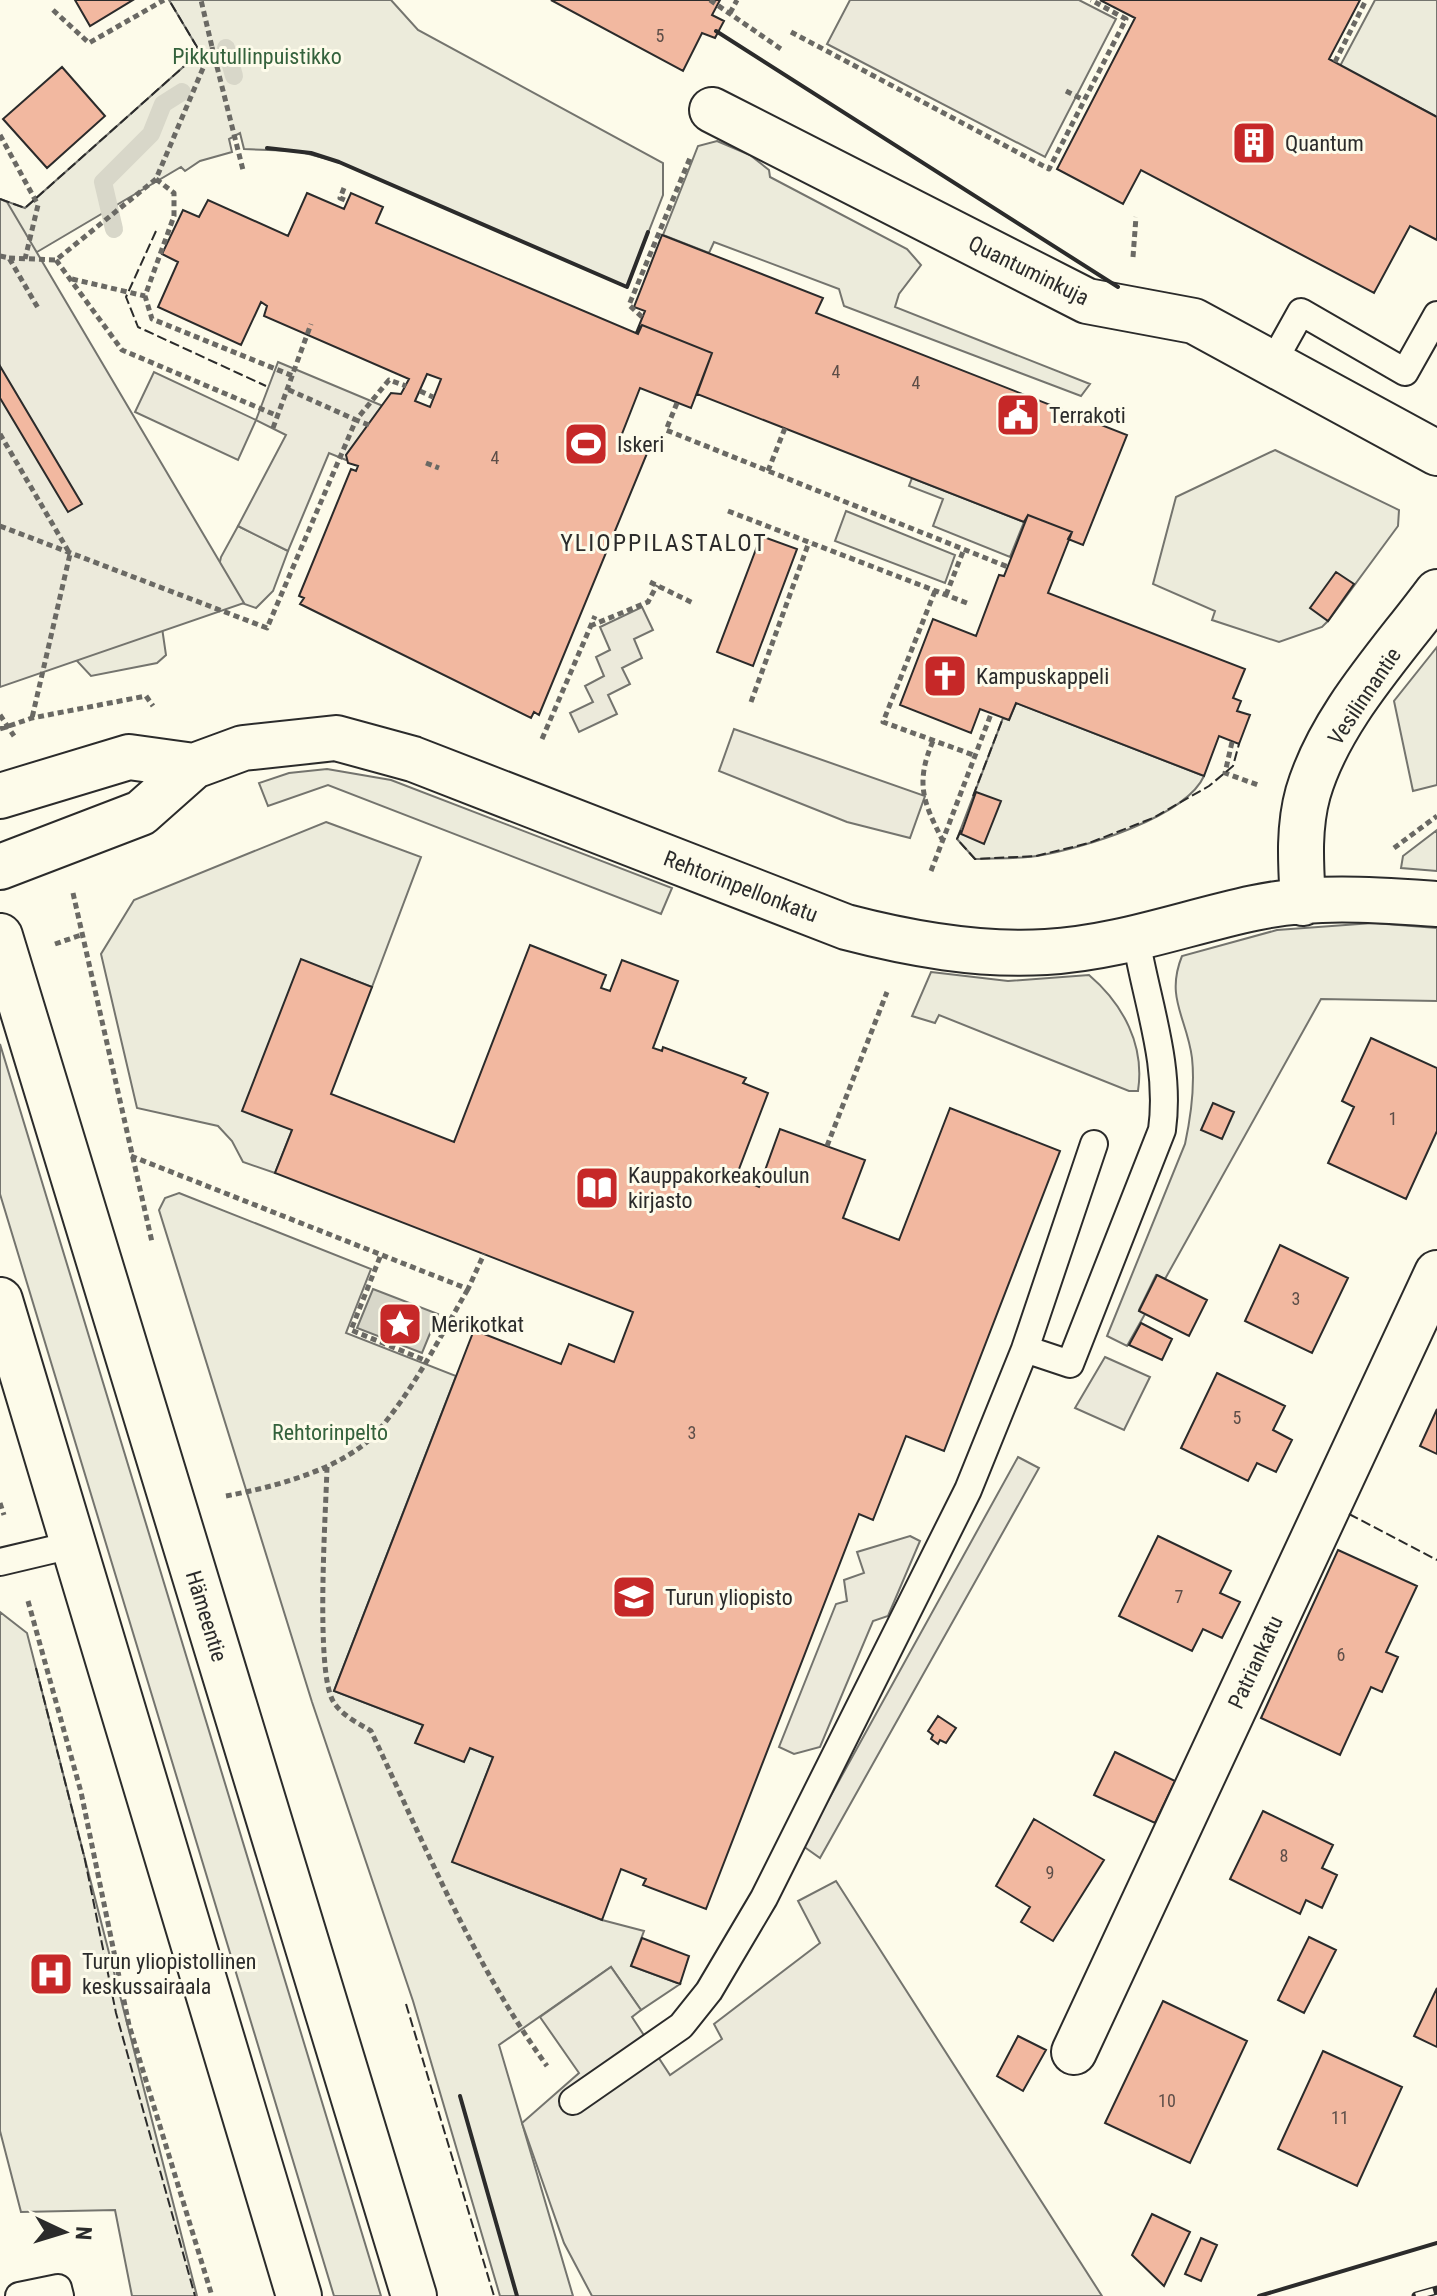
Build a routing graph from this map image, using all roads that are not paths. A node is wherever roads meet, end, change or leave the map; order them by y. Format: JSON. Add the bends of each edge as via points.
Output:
{"nodes":[{"id":1,"x":712,"y":110,"type":"dead end"},
{"id":2,"x":1437,"y":315,"type":"edge"},
{"id":3,"x":1272,"y":364,"type":"junction"},
{"id":4,"x":1437,"y":453,"type":"edge"},
{"id":5,"x":1437,"y":592,"type":"edge"},
{"id":6,"x":194,"y":766,"type":"junction"},
{"id":7,"x":0,"y":796,"type":"edge"},
{"id":8,"x":0,"y":867,"type":"edge"},
{"id":9,"x":1303,"y":903,"type":"junction"},
{"id":10,"x":1437,"y":904,"type":"edge"},
{"id":11,"x":0,"y":936,"type":"edge"},
{"id":12,"x":1136,"y":939,"type":"junction"},
{"id":13,"x":1094,"y":1144,"type":"dead end"},
{"id":14,"x":1437,"y":1273,"type":"edge"},
{"id":15,"x":0,"y":1300,"type":"edge"},
{"id":16,"x":1025,"y":1349,"type":"junction"},
{"id":17,"x":76,"y":1544,"type":"junction"},
{"id":18,"x":8,"y":1560,"type":"edge"},
{"id":19,"x":1074,"y":2052,"type":"dead end"},
{"id":20,"x":573,"y":2101,"type":"road end"},
{"id":21,"x":19,"y":2296,"type":"edge"},
{"id":22,"x":60,"y":2296,"type":"edge"},
{"id":23,"x":299,"y":2296,"type":"edge"},
{"id":24,"x":414,"y":2296,"type":"edge"}],
"edges":[{"from":1,"to":3,"type":"main road","name":"Quantuminkuja","via":[[1087,301],[1194,321]]},
{"from":2,"to":3,"type":"lane","via":[[1405,372],[1301,312]]},
{"from":3,"to":4,"type":"main road","name":"Quantuminkuja"},
{"from":5,"to":9,"type":"main road","name":"Vesilinnantie","via":[[1346,715],[1321,761],[1308,794],[1299,851]]},
{"from":6,"to":7,"type":"main road","name":"Rehtorinpellonkatu","via":[[129,757]]},
{"from":6,"to":8,"type":"main road","name":"Rehtorinpellonkatu","via":[[141,813]]},
{"from":6,"to":12,"type":"main road","name":"Rehtorinpellonkatu","via":[[243,748],[336,738],[413,759],[846,927],[906,943],[1045,952]]},
{"from":9,"to":10,"type":"main road","name":"Rehtorinpellonkatu","via":[[1353,899]]},
{"from":9,"to":12,"type":"main road","name":"Rehtorinpellonkatu","via":[[1257,907]]},
{"from":11,"to":24,"type":"main road","name":"Hämeentie"},
{"from":12,"to":16,"type":"lane","via":[[1164,1070],[1162,1130],[1070,1364]]},
{"from":13,"to":16,"type":"lane"},
{"from":14,"to":19,"type":"main road","name":"Patriankatu"},
{"from":15,"to":17,"type":"main road"},
{"from":16,"to":20,"type":"lane","via":[[968,1490],[764,1898],[709,1991],[681,2026]]},
{"from":17,"to":18,"type":"lane"},
{"from":17,"to":23,"type":"main road"},
{"from":21,"to":22,"type":"lane","via":[[58,2288]]}]}
